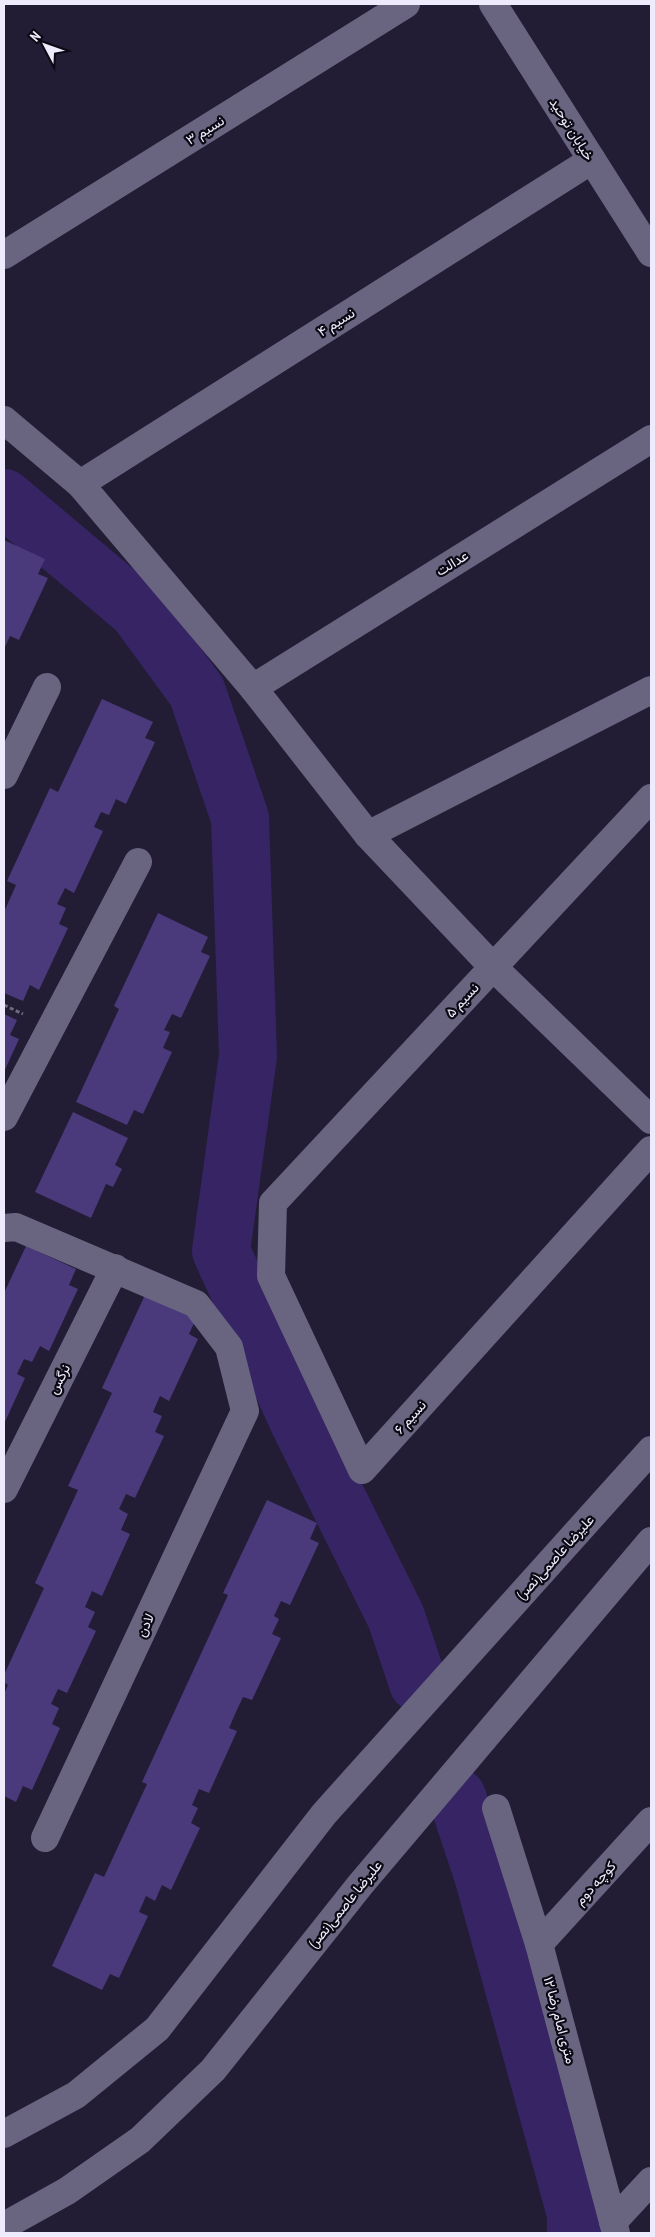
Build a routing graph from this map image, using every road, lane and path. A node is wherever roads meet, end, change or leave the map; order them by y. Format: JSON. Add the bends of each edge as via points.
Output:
{"nodes":[{"id":1,"x":406,"y":4,"type":"edge"},
{"id":2,"x":493,"y":4,"type":"edge"},
{"id":3,"x":592,"y":160,"type":"junction"},
{"id":4,"x":651,"y":253,"type":"edge"},
{"id":5,"x":4,"y":255,"type":"edge"},
{"id":6,"x":4,"y":420,"type":"edge"},
{"id":7,"x":651,"y":439,"type":"edge"},
{"id":8,"x":80,"y":484,"type":"junction"},
{"id":9,"x":47,"y":687,"type":"dead end"},
{"id":10,"x":253,"y":688,"type":"junction"},
{"id":11,"x":651,"y":690,"type":"edge"},
{"id":12,"x":4,"y":775,"type":"edge"},
{"id":13,"x":651,"y":798,"type":"edge"},
{"id":14,"x":368,"y":835,"type":"junction"},
{"id":15,"x":138,"y":862,"type":"dead end"},
{"id":16,"x":493,"y":967,"type":"junction"},
{"id":17,"x":4,"y":1117,"type":"edge"},
{"id":18,"x":651,"y":1120,"type":"edge"},
{"id":19,"x":651,"y":1150,"type":"edge"},
{"id":20,"x":273,"y":1203,"type":"joint"},
{"id":21,"x":4,"y":1228,"type":"edge"},
{"id":22,"x":114,"y":1268,"type":"junction"},
{"id":23,"x":651,"y":1450,"type":"edge"},
{"id":24,"x":4,"y":1489,"type":"edge"},
{"id":25,"x":651,"y":1541,"type":"edge"},
{"id":26,"x":496,"y":1808,"type":"dead end"},
{"id":27,"x":651,"y":1822,"type":"edge"},
{"id":28,"x":45,"y":1838,"type":"dead end"},
{"id":29,"x":539,"y":1944,"type":"junction"},
{"id":30,"x":4,"y":2134,"type":"edge"},
{"id":31,"x":651,"y":2181,"type":"edge"},
{"id":32,"x":4,"y":2226,"type":"edge"},
{"id":33,"x":615,"y":2227,"type":"edge"}],
"edges":[{"from":1,"to":5,"type":"street","name":"نسیم ۳"},
{"from":2,"to":3,"type":"street","name":"خیابان توحید"},
{"from":3,"to":4,"type":"street","name":"خیابان توحید"},
{"from":3,"to":8,"type":"street","name":"نسیم ۴"},
{"from":6,"to":8,"type":"street"},
{"from":7,"to":10,"type":"street","name":"عدالت"},
{"from":8,"to":10,"type":"street"},
{"from":9,"to":12,"type":"street"},
{"from":10,"to":14,"type":"street"},
{"from":11,"to":14,"type":"street"},
{"from":13,"to":16,"type":"street","name":"نسیم ۵"},
{"from":14,"to":16,"type":"street"},
{"from":15,"to":17,"type":"street"},
{"from":16,"to":18,"type":"street"},
{"from":16,"to":20,"type":"street","name":"نسیم ۵"},
{"from":19,"to":20,"type":"street","name":"نسیم ۶","via":[[362,1470],[271,1276]]},
{"from":21,"to":22,"type":"street","via":[[16,1227]]},
{"from":22,"to":24,"type":"street","name":"نرگس"},
{"from":22,"to":28,"type":"street","name":"لادن","via":[[196,1304],[228,1347],[245,1411]]},
{"from":23,"to":30,"type":"street","name":"علیرضا عاصمی(نصر)","via":[[324,1814],[157,2029],[76,2095]]},
{"from":25,"to":32,"type":"street","name":"علیرضا عاصمی(نصر)","via":[[360,1884],[213,2070],[140,2140],[67,2191]]},
{"from":26,"to":29,"type":"street","name":"۱۲ متری امام رضا"},
{"from":27,"to":29,"type":"street","name":"کوچه دوم"},
{"from":29,"to":33,"type":"street","name":"۱۲ متری امام رضا"},
{"from":31,"to":33,"type":"street"}]}
